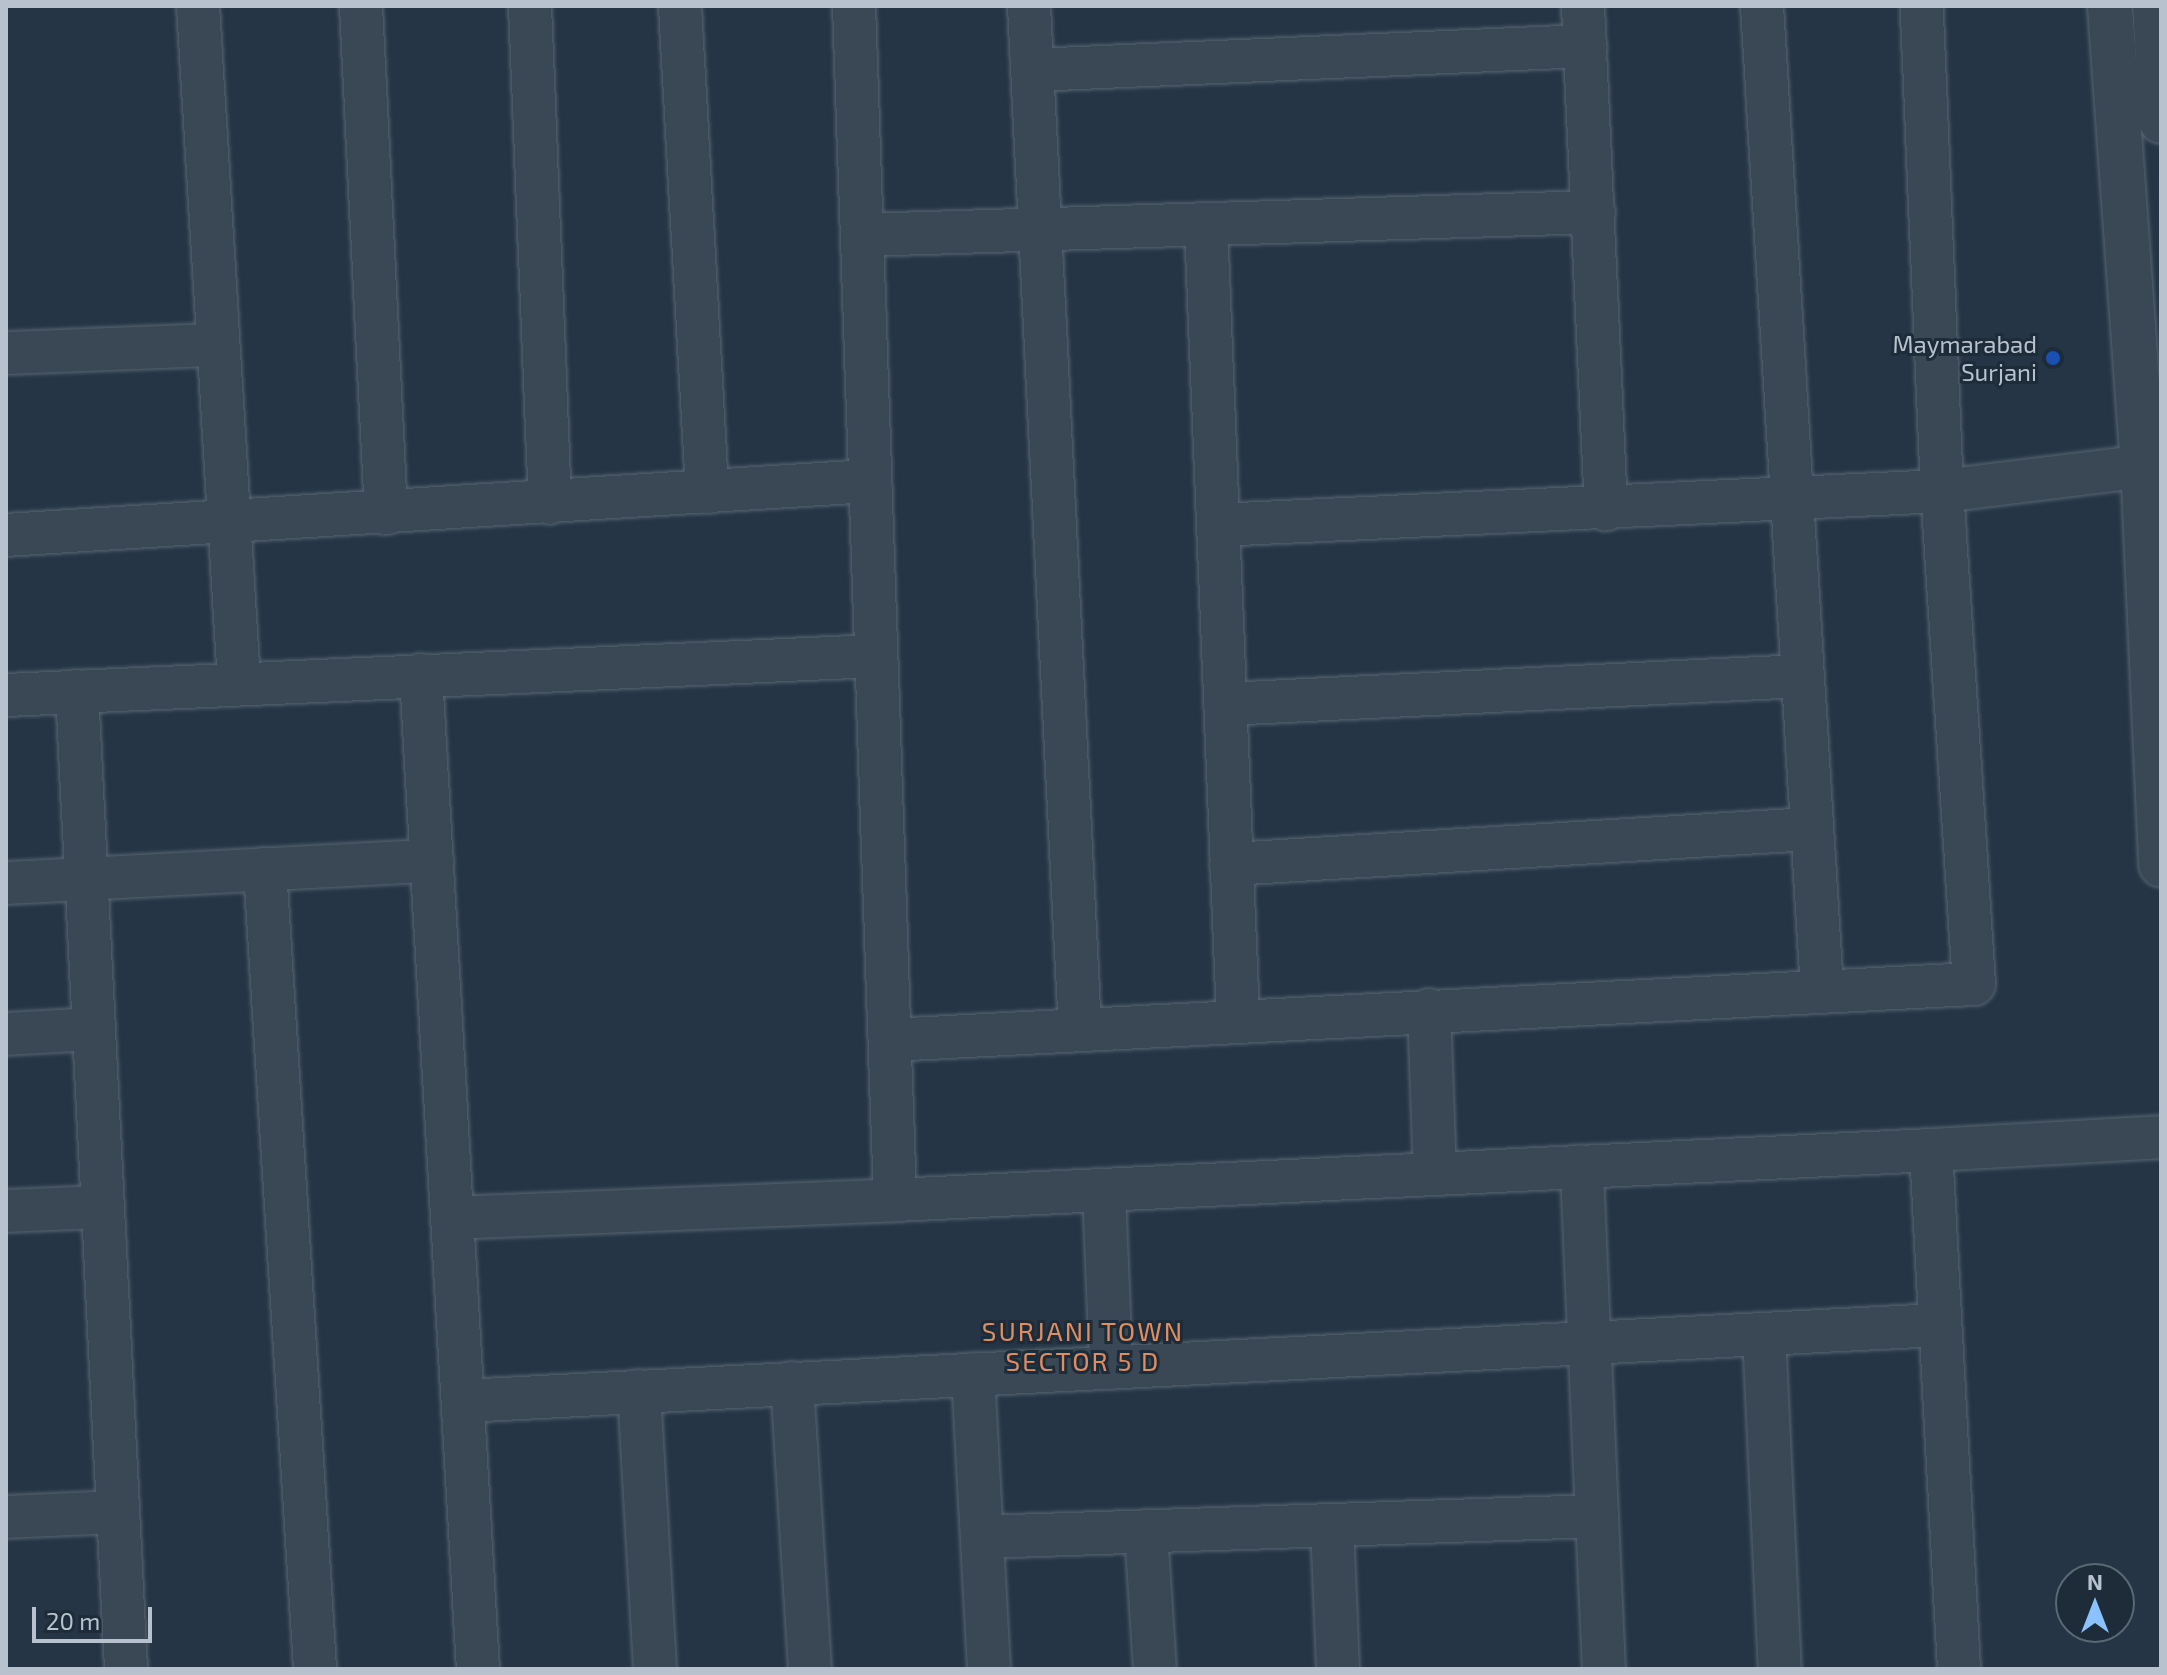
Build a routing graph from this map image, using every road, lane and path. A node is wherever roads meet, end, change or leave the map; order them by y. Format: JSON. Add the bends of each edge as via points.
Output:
{"nodes":[{"id":1,"x":198,"y":6,"type":"edge"},
{"id":2,"x":361,"y":6,"type":"edge"},
{"id":3,"x":530,"y":6,"type":"edge"},
{"id":4,"x":680,"y":6,"type":"edge"},
{"id":5,"x":854,"y":6,"type":"edge"},
{"id":6,"x":1029,"y":6,"type":"edge"},
{"id":7,"x":1762,"y":6,"type":"edge"},
{"id":8,"x":1922,"y":6,"type":"edge"},
{"id":9,"x":2110,"y":6,"type":"edge"},
{"id":10,"x":2155,"y":6,"type":"edge"},
{"id":11,"x":1584,"y":26,"type":"edge"},
{"id":12,"x":2159,"y":58,"type":"edge"},
{"id":13,"x":1033,"y":70,"type":"junction"},
{"id":14,"x":2161,"y":121,"type":"edge"},
{"id":15,"x":1594,"y":212,"type":"junction"},
{"id":16,"x":1206,"y":225,"type":"junction"},
{"id":17,"x":1040,"y":230,"type":"junction"},
{"id":18,"x":862,"y":235,"type":"junction"},
{"id":19,"x":218,"y":345,"type":"junction"},
{"id":20,"x":6,"y":353,"type":"edge"},
{"id":21,"x":2152,"y":464,"type":"edge"},
{"id":22,"x":870,"y":481,"type":"junction"},
{"id":23,"x":1942,"y":491,"type":"junction"},
{"id":24,"x":707,"y":492,"type":"junction"},
{"id":25,"x":1789,"y":499,"type":"junction"},
{"id":26,"x":550,"y":503,"type":"junction"},
{"id":27,"x":1606,"y":509,"type":"junction"},
{"id":28,"x":386,"y":513,"type":"junction"},
{"id":29,"x":229,"y":524,"type":"junction"},
{"id":30,"x":1218,"y":525,"type":"junction"},
{"id":31,"x":6,"y":535,"type":"edge"},
{"id":32,"x":876,"y":656,"type":"junction"},
{"id":33,"x":421,"y":675,"type":"junction"},
{"id":34,"x":1801,"y":676,"type":"junction"},
{"id":35,"x":239,"y":683,"type":"junction"},
{"id":36,"x":77,"y":691,"type":"junction"},
{"id":37,"x":6,"y":695,"type":"edge"},
{"id":38,"x":1225,"y":704,"type":"junction"},
{"id":39,"x":1810,"y":829,"type":"junction"},
{"id":40,"x":432,"y":861,"type":"junction"},
{"id":41,"x":1231,"y":864,"type":"junction"},
{"id":42,"x":2161,"y":865,"type":"edge"},
{"id":43,"x":265,"y":869,"type":"junction"},
{"id":44,"x":87,"y":879,"type":"junction"},
{"id":45,"x":6,"y":883,"type":"edge"},
{"id":46,"x":1822,"y":990,"type":"junction"},
{"id":47,"x":1429,"y":1010,"type":"junction"},
{"id":48,"x":1238,"y":1020,"type":"junction"},
{"id":49,"x":94,"y":1029,"type":"junction"},
{"id":50,"x":1080,"y":1029,"type":"junction"},
{"id":51,"x":6,"y":1034,"type":"edge"},
{"id":52,"x":890,"y":1040,"type":"junction"},
{"id":53,"x":2161,"y":1137,"type":"edge"},
{"id":54,"x":1931,"y":1150,"type":"junction"},
{"id":55,"x":1582,"y":1166,"type":"junction"},
{"id":56,"x":1435,"y":1174,"type":"junction"},
{"id":57,"x":1104,"y":1190,"type":"junction"},
{"id":58,"x":895,"y":1200,"type":"junction"},
{"id":59,"x":103,"y":1207,"type":"junction"},
{"id":60,"x":6,"y":1211,"type":"edge"},
{"id":61,"x":453,"y":1218,"type":"junction"},
{"id":62,"x":1940,"y":1325,"type":"junction"},
{"id":63,"x":1764,"y":1334,"type":"junction"},
{"id":64,"x":1591,"y":1343,"type":"junction"},
{"id":65,"x":1111,"y":1368,"type":"junction"},
{"id":66,"x":973,"y":1374,"type":"junction"},
{"id":67,"x":792,"y":1383,"type":"junction"},
{"id":68,"x":639,"y":1391,"type":"junction"},
{"id":69,"x":463,"y":1401,"type":"junction"},
{"id":70,"x":118,"y":1512,"type":"junction"},
{"id":71,"x":1597,"y":1516,"type":"junction"},
{"id":72,"x":6,"y":1517,"type":"edge"},
{"id":73,"x":1332,"y":1525,"type":"junction"},
{"id":74,"x":1146,"y":1531,"type":"junction"},
{"id":75,"x":982,"y":1537,"type":"junction"},
{"id":76,"x":126,"y":1669,"type":"edge"},
{"id":77,"x":315,"y":1669,"type":"edge"},
{"id":78,"x":478,"y":1669,"type":"edge"},
{"id":79,"x":655,"y":1669,"type":"edge"},
{"id":80,"x":810,"y":1669,"type":"edge"},
{"id":81,"x":989,"y":1669,"type":"edge"},
{"id":82,"x":1155,"y":1669,"type":"edge"},
{"id":83,"x":1338,"y":1669,"type":"edge"},
{"id":84,"x":1604,"y":1669,"type":"edge"},
{"id":85,"x":1780,"y":1669,"type":"edge"},
{"id":86,"x":1959,"y":1669,"type":"edge"}],
"edges":[{"from":1,"to":19,"type":"street"},
{"from":2,"to":28,"type":"street"},
{"from":3,"to":26,"type":"street"},
{"from":4,"to":24,"type":"street"},
{"from":5,"to":18,"type":"street"},
{"from":6,"to":13,"type":"street"},
{"from":7,"to":25,"type":"street"},
{"from":8,"to":23,"type":"street"},
{"from":9,"to":21,"type":"street"},
{"from":10,"to":12,"type":"street"},
{"from":11,"to":13,"type":"street"},
{"from":11,"to":15,"type":"street"},
{"from":12,"to":14,"type":"street"},
{"from":13,"to":17,"type":"street"},
{"from":15,"to":16,"type":"street"},
{"from":15,"to":27,"type":"street"},
{"from":16,"to":17,"type":"street"},
{"from":16,"to":30,"type":"street"},
{"from":17,"to":18,"type":"street"},
{"from":17,"to":50,"type":"street"},
{"from":18,"to":22,"type":"street"},
{"from":19,"to":20,"type":"street"},
{"from":19,"to":29,"type":"street"},
{"from":21,"to":23,"type":"street"},
{"from":21,"to":42,"type":"street"},
{"from":22,"to":24,"type":"street"},
{"from":22,"to":32,"type":"street"},
{"from":23,"to":25,"type":"street"},
{"from":23,"to":46,"type":"street","via":[[1974,984]]},
{"from":24,"to":26,"type":"street"},
{"from":25,"to":27,"type":"street"},
{"from":25,"to":34,"type":"street"},
{"from":26,"to":28,"type":"street"},
{"from":27,"to":30,"type":"street"},
{"from":28,"to":29,"type":"street"},
{"from":29,"to":31,"type":"street"},
{"from":29,"to":35,"type":"street"},
{"from":30,"to":38,"type":"street"},
{"from":32,"to":33,"type":"street"},
{"from":32,"to":52,"type":"street"},
{"from":33,"to":35,"type":"street"},
{"from":33,"to":40,"type":"street"},
{"from":34,"to":38,"type":"street"},
{"from":34,"to":39,"type":"street"},
{"from":35,"to":36,"type":"street"},
{"from":36,"to":37,"type":"street"},
{"from":36,"to":44,"type":"street"},
{"from":38,"to":41,"type":"street"},
{"from":39,"to":41,"type":"street"},
{"from":39,"to":46,"type":"street"},
{"from":40,"to":43,"type":"street"},
{"from":40,"to":61,"type":"street"},
{"from":41,"to":48,"type":"street"},
{"from":43,"to":44,"type":"street"},
{"from":43,"to":77,"type":"street"},
{"from":44,"to":45,"type":"street"},
{"from":44,"to":49,"type":"street"},
{"from":46,"to":47,"type":"street"},
{"from":47,"to":48,"type":"street"},
{"from":47,"to":56,"type":"street"},
{"from":48,"to":50,"type":"street"},
{"from":49,"to":51,"type":"street"},
{"from":49,"to":59,"type":"street"},
{"from":50,"to":52,"type":"street"},
{"from":52,"to":58,"type":"street"},
{"from":53,"to":54,"type":"street"},
{"from":54,"to":55,"type":"street"},
{"from":54,"to":62,"type":"street"},
{"from":55,"to":56,"type":"street"},
{"from":55,"to":64,"type":"street"},
{"from":56,"to":57,"type":"street"},
{"from":57,"to":58,"type":"street"},
{"from":57,"to":65,"type":"street"},
{"from":58,"to":61,"type":"street"},
{"from":59,"to":60,"type":"street"},
{"from":59,"to":70,"type":"street"},
{"from":61,"to":69,"type":"street"},
{"from":62,"to":63,"type":"street"},
{"from":62,"to":86,"type":"street"},
{"from":63,"to":64,"type":"street"},
{"from":63,"to":85,"type":"street"},
{"from":64,"to":65,"type":"street"},
{"from":64,"to":71,"type":"street"},
{"from":65,"to":66,"type":"street"},
{"from":66,"to":67,"type":"street"},
{"from":66,"to":75,"type":"street"},
{"from":67,"to":68,"type":"street"},
{"from":67,"to":80,"type":"street"},
{"from":68,"to":69,"type":"street"},
{"from":68,"to":79,"type":"street"},
{"from":69,"to":78,"type":"street"},
{"from":70,"to":72,"type":"street"},
{"from":70,"to":76,"type":"street"},
{"from":71,"to":73,"type":"street"},
{"from":71,"to":84,"type":"street"},
{"from":73,"to":74,"type":"street"},
{"from":73,"to":83,"type":"street"},
{"from":74,"to":75,"type":"street"},
{"from":74,"to":82,"type":"street"},
{"from":75,"to":81,"type":"street"}]}
